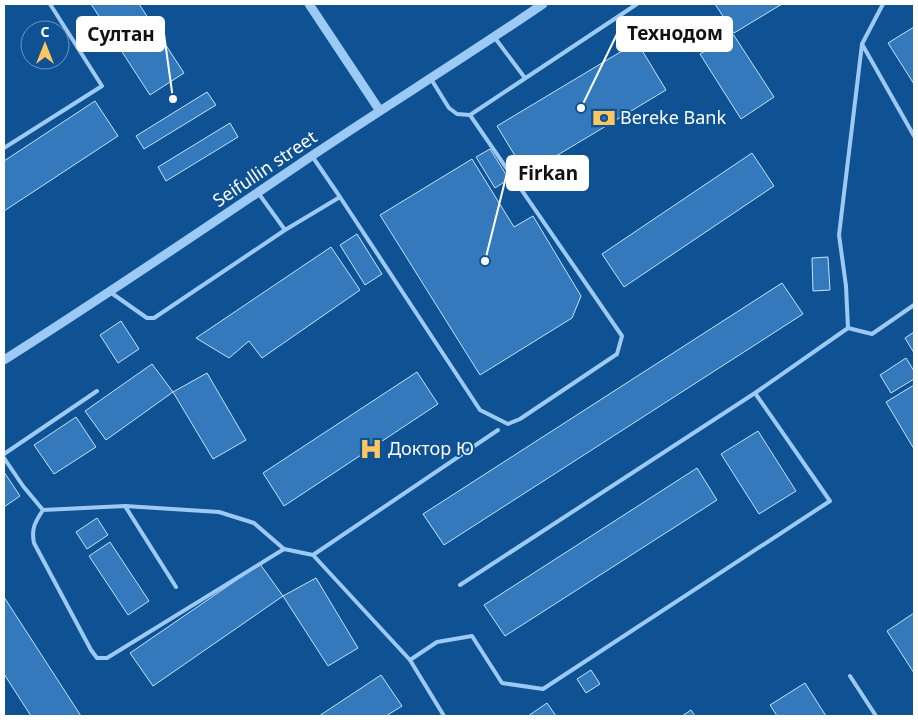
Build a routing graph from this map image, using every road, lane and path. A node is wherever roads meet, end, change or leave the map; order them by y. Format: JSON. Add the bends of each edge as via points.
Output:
{"nodes":[{"id":1,"x":50,"y":4,"type":"edge"},
{"id":2,"x":309,"y":4,"type":"edge"},
{"id":3,"x":543,"y":4,"type":"edge"},
{"id":4,"x":637,"y":4,"type":"edge"},
{"id":5,"x":884,"y":4,"type":"edge"},
{"id":6,"x":495,"y":37,"type":"junction"},
{"id":7,"x":862,"y":44,"type":"junction"},
{"id":8,"x":525,"y":78,"type":"junction"},
{"id":9,"x":431,"y":79,"type":"junction"},
{"id":10,"x":380,"y":111,"type":"junction"},
{"id":11,"x":470,"y":115,"type":"junction"},
{"id":12,"x":914,"y":136,"type":"edge"},
{"id":13,"x":4,"y":148,"type":"edge"},
{"id":14,"x":312,"y":156,"type":"junction"},
{"id":15,"x":258,"y":193,"type":"junction"},
{"id":16,"x":340,"y":197,"type":"junction"},
{"id":17,"x":285,"y":230,"type":"junction"},
{"id":18,"x":110,"y":292,"type":"junction"},
{"id":19,"x":914,"y":305,"type":"edge"},
{"id":20,"x":848,"y":328,"type":"junction"},
{"id":21,"x":4,"y":360,"type":"edge"},
{"id":22,"x":97,"y":391,"type":"dead end"},
{"id":23,"x":756,"y":393,"type":"junction"},
{"id":24,"x":498,"y":430,"type":"dead end"},
{"id":25,"x":4,"y":454,"type":"edge"},
{"id":26,"x":4,"y":458,"type":"edge"},
{"id":27,"x":125,"y":506,"type":"junction"},
{"id":28,"x":43,"y":510,"type":"junction"},
{"id":29,"x":284,"y":549,"type":"junction"},
{"id":30,"x":313,"y":555,"type":"junction"},
{"id":31,"x":460,"y":585,"type":"dead end"},
{"id":32,"x":176,"y":587,"type":"dead end"},
{"id":33,"x":410,"y":660,"type":"junction"},
{"id":34,"x":850,"y":676,"type":"dead end"},
{"id":35,"x":444,"y":716,"type":"edge"},
{"id":36,"x":876,"y":716,"type":"edge"}],
"edges":[{"from":1,"to":13,"type":"lane","via":[[102,86]]},
{"from":2,"to":10,"type":"street"},
{"from":3,"to":6,"type":"street","name":"Seifullin street"},
{"from":4,"to":8,"type":"lane"},
{"from":5,"to":7,"type":"lane"},
{"from":6,"to":8,"type":"lane"},
{"from":6,"to":9,"type":"street","name":"Seifullin street"},
{"from":7,"to":12,"type":"lane"},
{"from":7,"to":20,"type":"lane","via":[[840,236]]},
{"from":8,"to":11,"type":"lane"},
{"from":9,"to":10,"type":"street","name":"Seifullin street"},
{"from":9,"to":11,"type":"lane","via":[[449,108],[456,114]]},
{"from":10,"to":14,"type":"street","name":"Seifullin street"},
{"from":11,"to":16,"type":"lane","via":[[622,336],[617,354],[520,419],[508,424],[480,410]]},
{"from":14,"to":15,"type":"street","name":"Seifullin street"},
{"from":14,"to":16,"type":"lane"},
{"from":15,"to":17,"type":"lane"},
{"from":15,"to":18,"type":"street","name":"Seifullin street"},
{"from":16,"to":17,"type":"lane"},
{"from":17,"to":18,"type":"lane","via":[[154,318],[147,318]]},
{"from":18,"to":21,"type":"street","name":"Seifullin street"},
{"from":19,"to":20,"type":"lane","via":[[872,334]]},
{"from":20,"to":23,"type":"lane"},
{"from":22,"to":25,"type":"lane"},
{"from":23,"to":31,"type":"lane"},
{"from":23,"to":33,"type":"lane","via":[[830,501],[543,690],[502,683],[472,636],[437,642]]},
{"from":24,"to":30,"type":"lane"},
{"from":26,"to":28,"type":"lane"},
{"from":27,"to":28,"type":"lane"},
{"from":27,"to":29,"type":"lane","via":[[219,512],[254,523]]},
{"from":27,"to":32,"type":"lane"},
{"from":28,"to":29,"type":"lane","via":[[33,525],[34,543],[97,658],[107,658]]},
{"from":29,"to":30,"type":"lane"},
{"from":30,"to":33,"type":"lane"},
{"from":33,"to":35,"type":"lane"},
{"from":34,"to":36,"type":"lane"}]}
